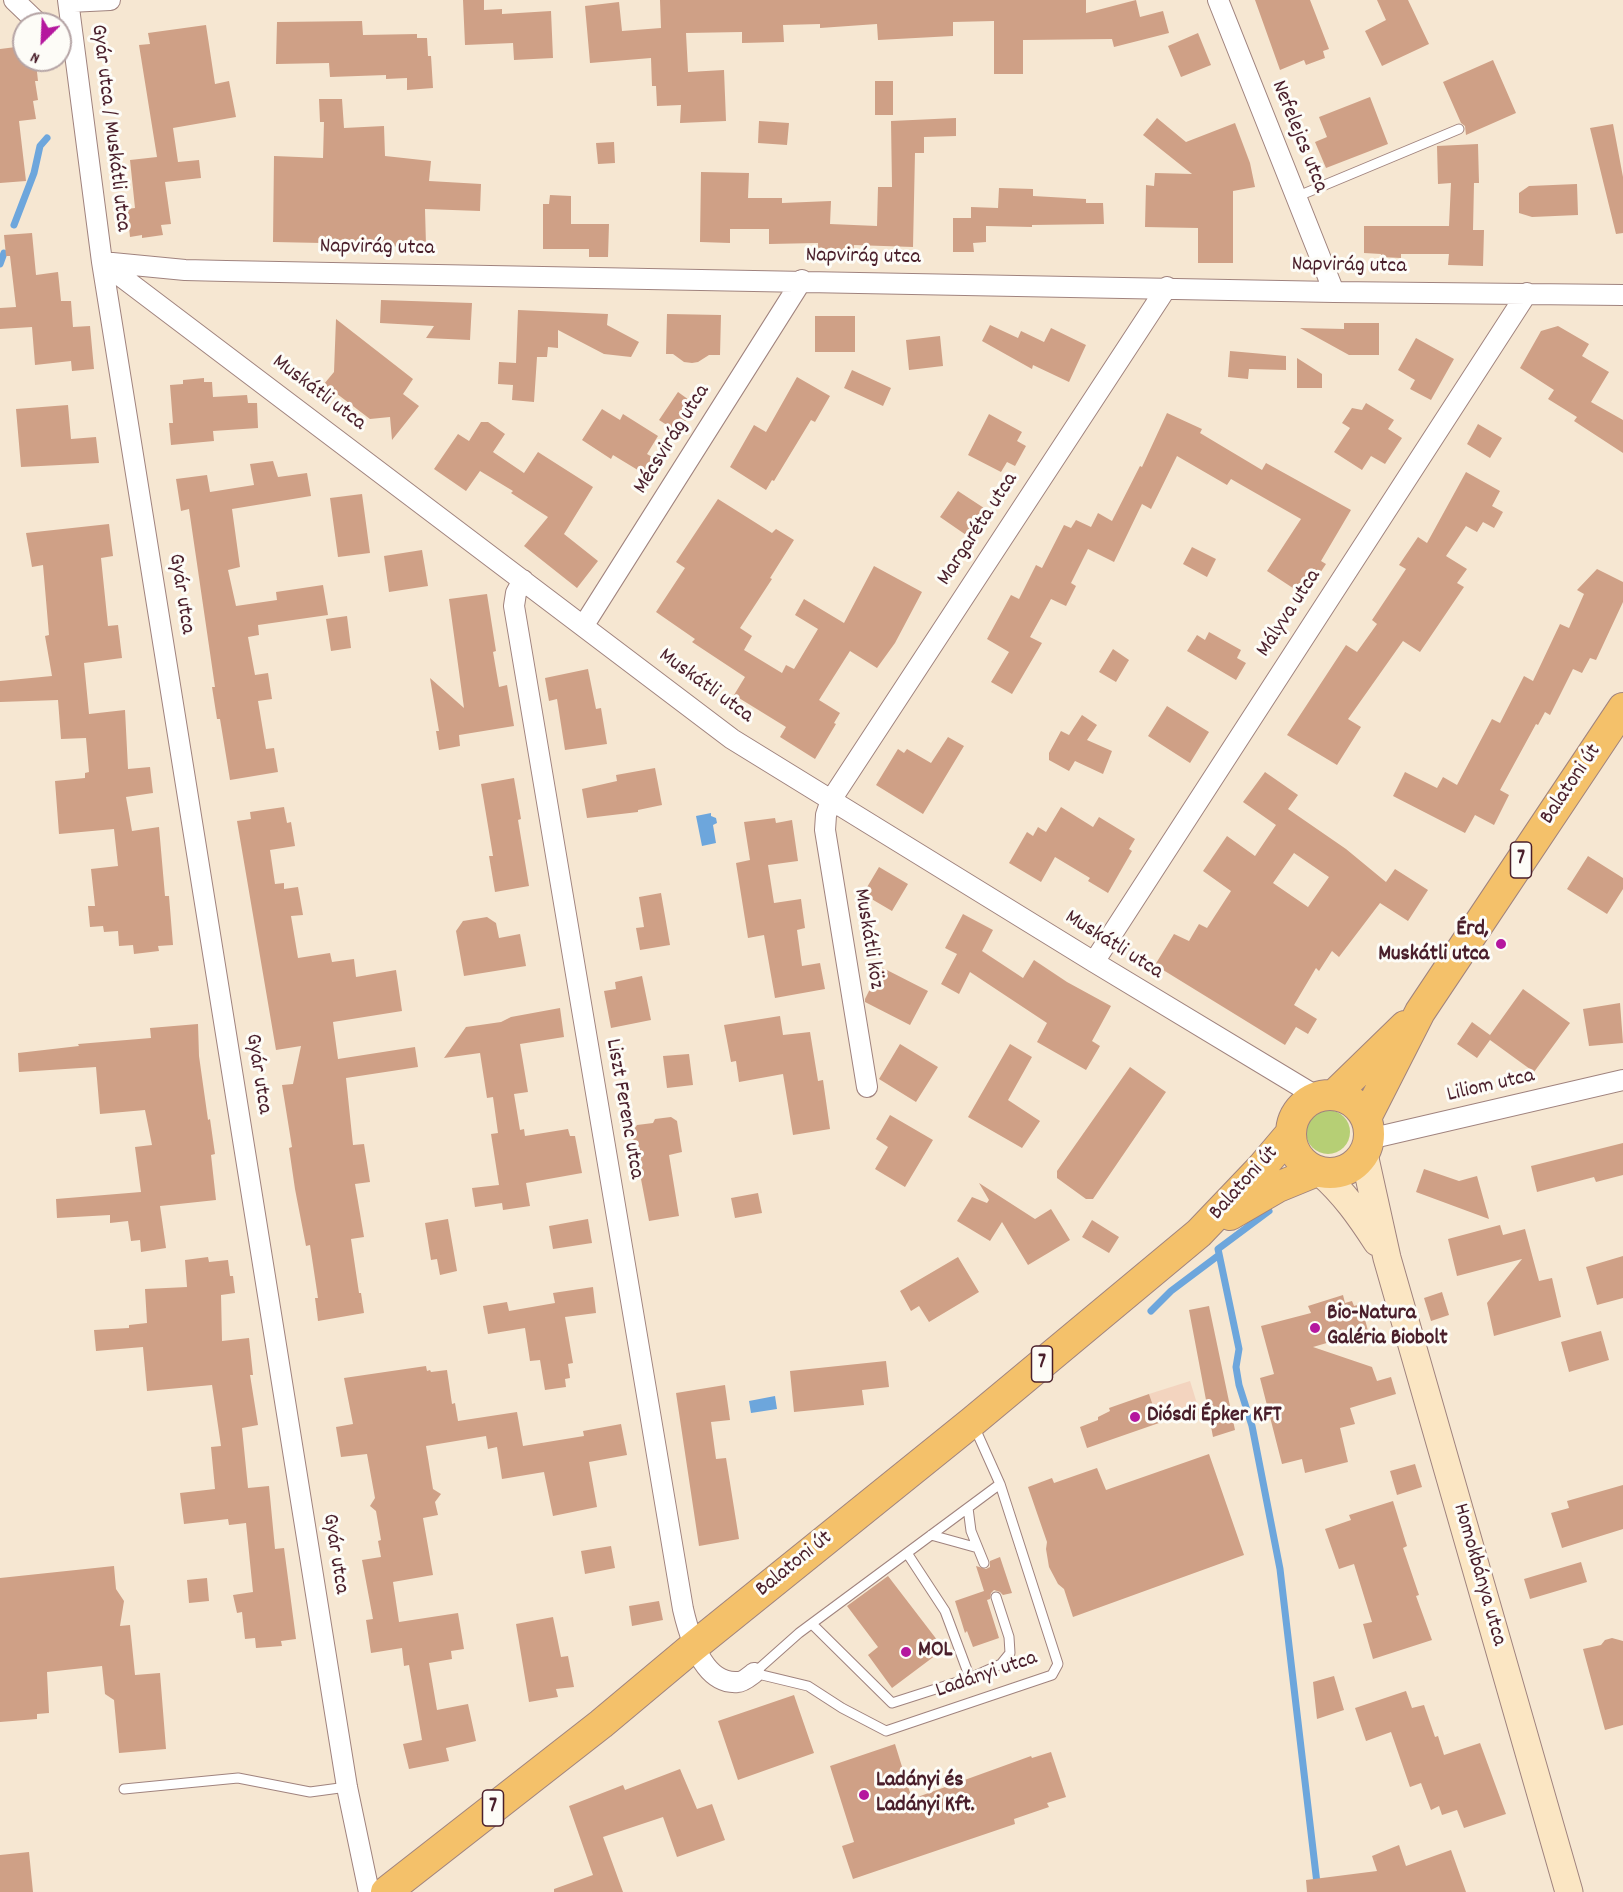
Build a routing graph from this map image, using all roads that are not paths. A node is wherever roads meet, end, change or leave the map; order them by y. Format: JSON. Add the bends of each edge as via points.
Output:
{"nodes":[{"id":1,"x":14,"y":0,"type":"edge"},
{"id":2,"x":110,"y":0,"type":"edge"},
{"id":3,"x":1218,"y":0,"type":"edge"},
{"id":4,"x":68,"y":1,"type":"edge"},
{"id":5,"x":26,"y":12,"type":"edge"},
{"id":6,"x":72,"y":56,"type":"edge"},
{"id":7,"x":75,"y":59,"type":"junction"},
{"id":8,"x":1459,"y":129,"type":"dead end"},
{"id":9,"x":1296,"y":196,"type":"junction"},
{"id":10,"x":102,"y":262,"type":"junction"},
{"id":11,"x":802,"y":280,"type":"junction"},
{"id":12,"x":1167,"y":287,"type":"junction"},
{"id":13,"x":1334,"y":292,"type":"junction"},
{"id":14,"x":1527,"y":293,"type":"junction"},
{"id":15,"x":1623,"y":295,"type":"edge"},
{"id":16,"x":523,"y":580,"type":"junction"},
{"id":17,"x":584,"y":625,"type":"junction"},
{"id":18,"x":1623,"y":708,"type":"edge"},
{"id":19,"x":831,"y":800,"type":"junction"},
{"id":20,"x":1094,"y":962,"type":"junction"},
{"id":21,"x":1420,"y":1011,"type":"junction"},
{"id":22,"x":1623,"y":1080,"type":"edge"},
{"id":23,"x":867,"y":1087,"type":"dead end"},
{"id":24,"x":1326,"y":1095,"type":"junction"},
{"id":25,"x":1290,"y":1134,"type":"junction"},
{"id":26,"x":1366,"y":1137,"type":"junction"},
{"id":27,"x":1319,"y":1172,"type":"junction"},
{"id":28,"x":1199,"y":1233,"type":"junction"},
{"id":29,"x":1387,"y":1258,"type":"junction"},
{"id":30,"x":972,"y":1422,"type":"junction"},
{"id":31,"x":1000,"y":1484,"type":"junction"},
{"id":32,"x":968,"y":1508,"type":"junction"},
{"id":33,"x":931,"y":1535,"type":"junction"},
{"id":34,"x":978,"y":1548,"type":"junction"},
{"id":35,"x":907,"y":1553,"type":"junction"},
{"id":36,"x":984,"y":1563,"type":"dead end"},
{"id":37,"x":996,"y":1597,"type":"dead end"},
{"id":38,"x":812,"y":1624,"type":"junction"},
{"id":39,"x":693,"y":1647,"type":"junction"},
{"id":40,"x":754,"y":1673,"type":"junction"},
{"id":41,"x":970,"y":1678,"type":"junction"},
{"id":42,"x":347,"y":1787,"type":"junction"},
{"id":43,"x":124,"y":1789,"type":"dead end"},
{"id":44,"x":369,"y":1892,"type":"edge"},
{"id":45,"x":386,"y":1892,"type":"edge"},
{"id":46,"x":1569,"y":1892,"type":"edge"}],
"edges":[{"from":1,"to":5,"type":"street"},
{"from":2,"to":4,"type":"street"},
{"from":3,"to":9,"type":"street","name":"Nefelejcs utca"},
{"from":4,"to":7,"type":"street","name":"Gyár utca / Muskátli utca"},
{"from":6,"to":7,"type":"street"},
{"from":7,"to":10,"type":"street","name":"Gyár utca / Muskátli utca"},
{"from":8,"to":9,"type":"lane"},
{"from":9,"to":13,"type":"street","name":"Nefelejcs utca"},
{"from":10,"to":11,"type":"street","name":"Napvirág utca","via":[[195,270]]},
{"from":10,"to":16,"type":"street","name":"Muskátli utca"},
{"from":10,"to":42,"type":"street","name":"Gyár utca"},
{"from":11,"to":12,"type":"street","name":"Napvirág utca"},
{"from":11,"to":17,"type":"street","name":"Mécsvirág utca"},
{"from":12,"to":13,"type":"street","name":"Napvirág utca"},
{"from":12,"to":19,"type":"street","name":"Margaréta utca"},
{"from":13,"to":14,"type":"street","name":"Napvirág utca"},
{"from":14,"to":15,"type":"street","name":"Napvirág utca"},
{"from":14,"to":20,"type":"street","name":"Mályva utca"},
{"from":16,"to":17,"type":"street","name":"Muskátli utca"},
{"from":16,"to":39,"type":"street","name":"Liszt Ferenc utca","via":[[514,606],[681,1597]]},
{"from":17,"to":19,"type":"street","name":"Muskátli utca","via":[[732,739]]},
{"from":18,"to":21,"type":"main road","name":"Balatoni út","number":"7"},
{"from":19,"to":20,"type":"street","name":"Muskátli utca"},
{"from":19,"to":23,"type":"street","name":"Muskátli köz","via":[[825,830]]},
{"from":20,"to":24,"type":"street","name":"Muskátli utca"},
{"from":21,"to":24,"type":"main road","name":"Balatoni út","number":"7"},
{"from":21,"to":26,"type":"main road","name":"Balatoni út","number":"7"},
{"from":22,"to":26,"type":"street","name":"Liliom utca"},
{"from":24,"to":25,"type":"main road","number":"7","via":[[1302,1105],[1293,1118]]},
{"from":24,"to":26,"type":"main road","via":[[1353,1102]]},
{"from":25,"to":27,"type":"main road","via":[[1292,1147]]},
{"from":25,"to":28,"type":"main road","name":"Balatoni út","number":"7"},
{"from":26,"to":27,"type":"main road","number":"7","via":[[1357,1163],[1331,1174]]},
{"from":26,"to":29,"type":"street","name":"Homokbánya utca"},
{"from":27,"to":28,"type":"main road","name":"Balatoni út","number":"7","via":[[1278,1187]]},
{"from":27,"to":29,"type":"street","name":"Homokbánya utca","via":[[1357,1212]]},
{"from":28,"to":30,"type":"main road","name":"Balatoni út","number":"7"},
{"from":29,"to":46,"type":"street","name":"Homokbánya utca"},
{"from":30,"to":31,"type":"lane","name":"Ladányi utca"},
{"from":30,"to":39,"type":"main road","name":"Balatoni út","number":"7"},
{"from":31,"to":32,"type":"lane"},
{"from":31,"to":40,"type":"lane","name":"Ladányi utca","via":[[1058,1664],[1052,1675],[886,1731],[808,1686]]},
{"from":32,"to":33,"type":"lane"},
{"from":32,"to":34,"type":"lane"},
{"from":33,"to":34,"type":"lane"},
{"from":33,"to":35,"type":"lane"},
{"from":34,"to":36,"type":"lane"},
{"from":35,"to":38,"type":"lane"},
{"from":35,"to":41,"type":"lane","via":[[945,1611]]},
{"from":37,"to":41,"type":"lane","via":[[1010,1653],[1001,1664]]},
{"from":38,"to":40,"type":"lane"},
{"from":38,"to":41,"type":"lane","via":[[892,1703]]},
{"from":39,"to":40,"type":"street","via":[[712,1673],[726,1681],[740,1682]]},
{"from":39,"to":45,"type":"main road","name":"Balatoni út","number":"7"},
{"from":42,"to":43,"type":"lane","via":[[310,1792],[238,1778]]},
{"from":42,"to":44,"type":"street","name":"Gyár utca"}]}
